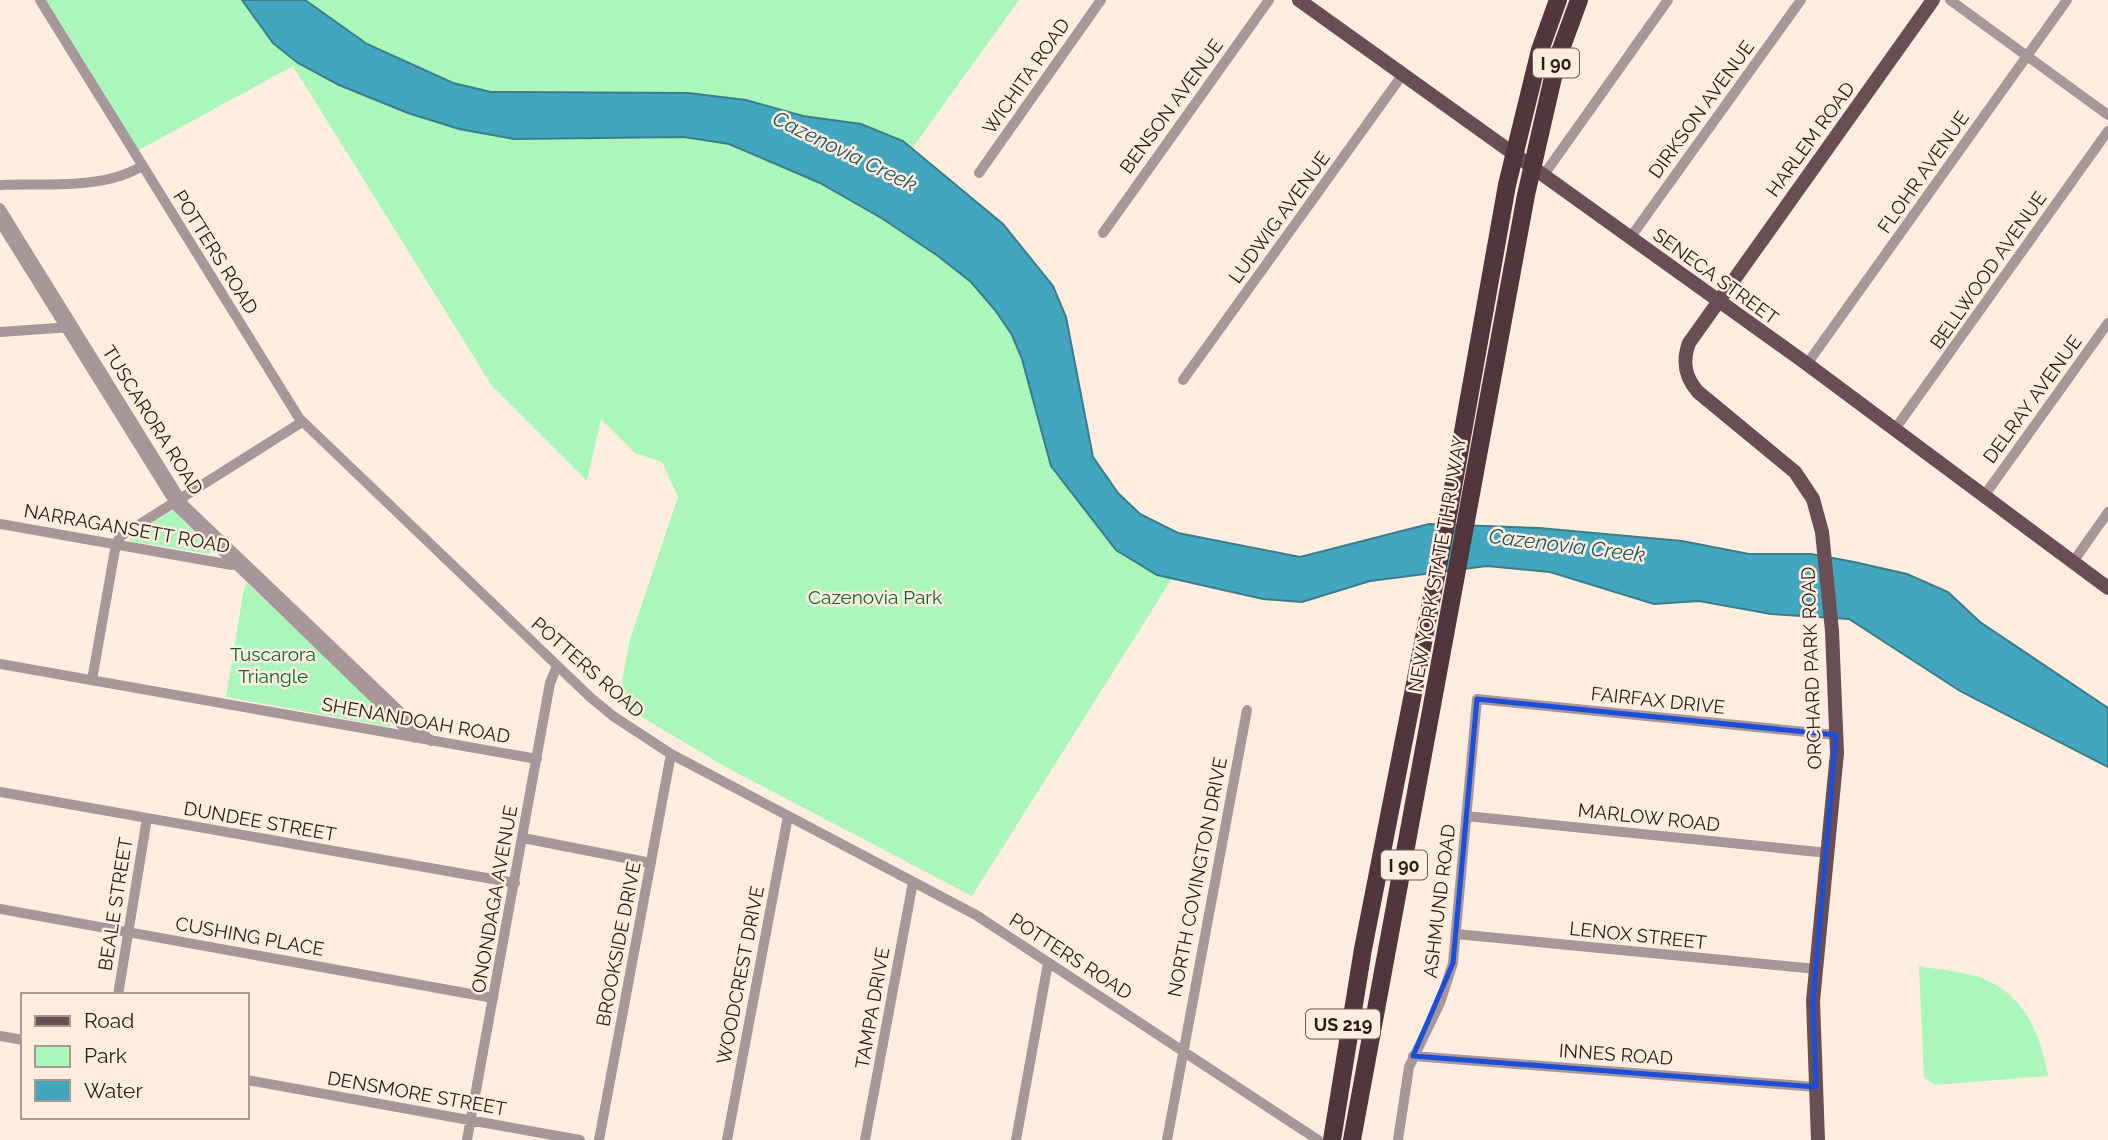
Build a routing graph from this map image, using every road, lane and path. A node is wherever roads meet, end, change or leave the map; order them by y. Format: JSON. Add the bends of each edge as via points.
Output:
{"nodes":[{"id":1,"x":40,"y":0,"type":"edge"},
{"id":2,"x":1101,"y":0,"type":"edge"},
{"id":3,"x":1269,"y":0,"type":"edge"},
{"id":4,"x":1299,"y":0,"type":"edge"},
{"id":5,"x":1558,"y":0,"type":"edge"},
{"id":6,"x":1580,"y":0,"type":"edge"},
{"id":7,"x":1668,"y":0,"type":"edge"},
{"id":8,"x":1801,"y":0,"type":"edge"},
{"id":9,"x":1933,"y":0,"type":"edge"},
{"id":10,"x":1950,"y":0,"type":"edge"},
{"id":11,"x":2067,"y":0,"type":"edge"},
{"id":12,"x":2027,"y":56,"type":"junction"},
{"id":13,"x":1403,"y":75,"type":"junction"},
{"id":14,"x":2108,"y":114,"type":"edge"},
{"id":15,"x":2108,"y":131,"type":"edge"},
{"id":16,"x":142,"y":166,"type":"junction"},
{"id":17,"x":979,"y":173,"type":"dead end"},
{"id":18,"x":1543,"y":176,"type":"junction"},
{"id":19,"x":0,"y":185,"type":"edge"},
{"id":20,"x":0,"y":208,"type":"edge"},
{"id":21,"x":0,"y":222,"type":"edge"},
{"id":22,"x":1103,"y":233,"type":"dead end"},
{"id":23,"x":1630,"y":238,"type":"junction"},
{"id":24,"x":1717,"y":302,"type":"junction"},
{"id":25,"x":2108,"y":323,"type":"edge"},
{"id":26,"x":69,"y":327,"type":"junction"},
{"id":27,"x":0,"y":332,"type":"edge"},
{"id":28,"x":1807,"y":364,"type":"junction"},
{"id":29,"x":1183,"y":380,"type":"dead end"},
{"id":30,"x":302,"y":422,"type":"junction"},
{"id":31,"x":1895,"y":429,"type":"junction"},
{"id":32,"x":1984,"y":496,"type":"junction"},
{"id":33,"x":178,"y":501,"type":"junction"},
{"id":34,"x":2108,"y":512,"type":"edge"},
{"id":35,"x":0,"y":524,"type":"edge"},
{"id":36,"x":117,"y":544,"type":"junction"},
{"id":37,"x":2073,"y":562,"type":"junction"},
{"id":38,"x":234,"y":565,"type":"junction"},
{"id":39,"x":249,"y":568,"type":"junction"},
{"id":40,"x":2108,"y":588,"type":"edge"},
{"id":41,"x":0,"y":664,"type":"edge"},
{"id":42,"x":557,"y":666,"type":"junction"},
{"id":43,"x":92,"y":680,"type":"junction"},
{"id":44,"x":1477,"y":699,"type":"joint"},
{"id":45,"x":1247,"y":710,"type":"dead end"},
{"id":46,"x":1836,"y":736,"type":"junction"},
{"id":47,"x":415,"y":738,"type":"junction"},
{"id":48,"x":431,"y":741,"type":"junction"},
{"id":49,"x":671,"y":754,"type":"junction"},
{"id":50,"x":537,"y":759,"type":"junction"},
{"id":51,"x":0,"y":792,"type":"edge"},
{"id":52,"x":788,"y":816,"type":"junction"},
{"id":53,"x":1466,"y":816,"type":"junction"},
{"id":54,"x":147,"y":818,"type":"junction"},
{"id":55,"x":523,"y":838,"type":"junction"},
{"id":56,"x":1828,"y":853,"type":"junction"},
{"id":57,"x":651,"y":863,"type":"junction"},
{"id":58,"x":913,"y":882,"type":"junction"},
{"id":59,"x":515,"y":883,"type":"junction"},
{"id":60,"x":0,"y":909,"type":"edge"},
{"id":61,"x":128,"y":932,"type":"junction"},
{"id":62,"x":1456,"y":934,"type":"junction"},
{"id":63,"x":1363,"y":949,"type":"joint"},
{"id":64,"x":1048,"y":963,"type":"junction"},
{"id":65,"x":1816,"y":969,"type":"junction"},
{"id":66,"x":118,"y":993,"type":"edge"},
{"id":67,"x":493,"y":998,"type":"junction"},
{"id":68,"x":0,"y":1035,"type":"edge"},
{"id":69,"x":21,"y":1040,"type":"edge"},
{"id":70,"x":1182,"y":1051,"type":"junction"},
{"id":71,"x":1413,"y":1056,"type":"junction"},
{"id":72,"x":248,"y":1080,"type":"edge"},
{"id":73,"x":1816,"y":1087,"type":"junction"},
{"id":74,"x":1333,"y":1104,"type":"junction"},
{"id":75,"x":471,"y":1120,"type":"junction"},
{"id":76,"x":467,"y":1140,"type":"edge"},
{"id":77,"x":580,"y":1140,"type":"edge"},
{"id":78,"x":599,"y":1140,"type":"edge"},
{"id":79,"x":727,"y":1140,"type":"edge"},
{"id":80,"x":866,"y":1140,"type":"edge"},
{"id":81,"x":1016,"y":1140,"type":"edge"},
{"id":82,"x":1167,"y":1140,"type":"edge"},
{"id":83,"x":1319,"y":1140,"type":"edge"},
{"id":84,"x":1332,"y":1140,"type":"edge"},
{"id":85,"x":1352,"y":1140,"type":"edge"},
{"id":86,"x":1398,"y":1140,"type":"edge"},
{"id":87,"x":1818,"y":1140,"type":"edge"}],
"edges":[{"from":1,"to":16,"type":"street","name":"POTTERS ROAD"},
{"from":2,"to":17,"type":"street","name":"WICHITA ROAD"},
{"from":3,"to":22,"type":"street","name":"BENSON AVENUE"},
{"from":4,"to":13,"type":"main road","name":"SENECA STREET"},
{"from":5,"to":63,"type":"highway","name":"NEW YORK STATE THRUWAY","number":"I 90","via":[[1540,50],[1507,185]]},
{"from":6,"to":85,"type":"highway","name":"NEW YORK STATE THRUWAY","number":"I 90","via":[[1557,61],[1525,195]]},
{"from":7,"to":18,"type":"street"},
{"from":8,"to":23,"type":"street","name":"DIRKSON AVENUE"},
{"from":9,"to":24,"type":"main road","name":"HARLEM ROAD"},
{"from":10,"to":12,"type":"street"},
{"from":11,"to":12,"type":"street","name":"FLOHR AVENUE"},
{"from":12,"to":14,"type":"street"},
{"from":12,"to":28,"type":"street","name":"FLOHR AVENUE"},
{"from":13,"to":18,"type":"main road","name":"SENECA STREET"},
{"from":13,"to":29,"type":"street","name":"LUDWIG AVENUE"},
{"from":15,"to":31,"type":"street","name":"BELLWOOD AVENUE"},
{"from":16,"to":19,"type":"street","via":[[102,180]]},
{"from":16,"to":30,"type":"street","name":"POTTERS ROAD"},
{"from":18,"to":23,"type":"main road","name":"SENECA STREET"},
{"from":20,"to":26,"type":"street","name":"TUSCARORA ROAD"},
{"from":21,"to":26,"type":"street","name":"TUSCARORA ROAD"},
{"from":23,"to":24,"type":"main road","name":"SENECA STREET"},
{"from":24,"to":28,"type":"main road","name":"SENECA STREET"},
{"from":24,"to":46,"type":"main road","name":"ORCHARD PARK ROAD","via":[[1689,343],[1684,361],[1688,379],[1795,472],[1818,514],[1832,631]]},
{"from":25,"to":32,"type":"street","name":"DELRAY AVENUE"},
{"from":26,"to":27,"type":"street"},
{"from":26,"to":33,"type":"street","name":"TUSCARORA ROAD"},
{"from":28,"to":31,"type":"main road","name":"SENECA STREET"},
{"from":30,"to":33,"type":"street"},
{"from":30,"to":42,"type":"street","name":"POTTERS ROAD"},
{"from":31,"to":32,"type":"main road","name":"SENECA STREET"},
{"from":32,"to":37,"type":"main road","name":"SENECA STREET"},
{"from":33,"to":36,"type":"street","via":[[121,536]]},
{"from":33,"to":38,"type":"street","name":"TUSCARORA ROAD"},
{"from":33,"to":39,"type":"street","name":"TUSCARORA ROAD"},
{"from":34,"to":37,"type":"street"},
{"from":35,"to":36,"type":"street","name":"NARRAGANSETT ROAD"},
{"from":36,"to":38,"type":"street","name":"NARRAGANSETT ROAD"},
{"from":36,"to":43,"type":"street"},
{"from":37,"to":40,"type":"main road","name":"SENECA STREET"},
{"from":38,"to":39,"type":"street","name":"NARRAGANSETT ROAD"},
{"from":38,"to":47,"type":"street","name":"TUSCARORA ROAD"},
{"from":39,"to":48,"type":"street","name":"TUSCARORA ROAD"},
{"from":41,"to":43,"type":"street","name":"SHENANDOAH ROAD"},
{"from":42,"to":49,"type":"street","name":"POTTERS ROAD","via":[[614,716]]},
{"from":42,"to":50,"type":"street","name":"ONONDAGA AVENUE"},
{"from":43,"to":47,"type":"street","name":"SHENANDOAH ROAD"},
{"from":44,"to":46,"type":"street","name":"FAIRFAX DRIVE"},
{"from":44,"to":53,"type":"street","name":"ASHMUND ROAD"},
{"from":45,"to":70,"type":"street","name":"NORTH COVINGTON DRIVE"},
{"from":46,"to":56,"type":"main road","name":"ORCHARD PARK ROAD"},
{"from":47,"to":48,"type":"street","name":"SHENANDOAH ROAD"},
{"from":48,"to":50,"type":"street","name":"SHENANDOAH ROAD"},
{"from":49,"to":52,"type":"street","name":"POTTERS ROAD"},
{"from":49,"to":57,"type":"street","name":"BROOKSIDE DRIVE"},
{"from":50,"to":55,"type":"street","name":"ONONDAGA AVENUE"},
{"from":51,"to":54,"type":"street","name":"DUNDEE STREET"},
{"from":52,"to":58,"type":"street","name":"POTTERS ROAD"},
{"from":52,"to":79,"type":"street","name":"WOODCREST DRIVE"},
{"from":53,"to":56,"type":"street","name":"MARLOW ROAD"},
{"from":53,"to":62,"type":"street","name":"ASHMUND ROAD"},
{"from":54,"to":59,"type":"street","name":"DUNDEE STREET"},
{"from":54,"to":61,"type":"street","name":"BEALE STREET"},
{"from":55,"to":57,"type":"street"},
{"from":55,"to":59,"type":"street","name":"ONONDAGA AVENUE"},
{"from":56,"to":65,"type":"main road","name":"ORCHARD PARK ROAD"},
{"from":57,"to":78,"type":"street","name":"BROOKSIDE DRIVE"},
{"from":58,"to":64,"type":"street","name":"POTTERS ROAD","via":[[976,915]]},
{"from":58,"to":80,"type":"street","name":"TAMPA DRIVE"},
{"from":59,"to":67,"type":"street","name":"ONONDAGA AVENUE"},
{"from":60,"to":61,"type":"street","name":"CUSHING PLACE"},
{"from":61,"to":66,"type":"street","name":"BEALE STREET"},
{"from":61,"to":67,"type":"street","name":"CUSHING PLACE"},
{"from":62,"to":65,"type":"street","name":"LENOX STREET"},
{"from":62,"to":71,"type":"street","name":"ASHMUND ROAD","via":[[1449,982]]},
{"from":63,"to":74,"type":"highway","number":"US 219","via":[[1350,984]]},
{"from":64,"to":70,"type":"street","name":"POTTERS ROAD"},
{"from":64,"to":81,"type":"street"},
{"from":65,"to":73,"type":"main road","name":"ORCHARD PARK ROAD"},
{"from":67,"to":75,"type":"street","name":"ONONDAGA AVENUE"},
{"from":68,"to":69,"type":"street"},
{"from":70,"to":82,"type":"street","name":"NORTH COVINGTON DRIVE"},
{"from":70,"to":83,"type":"street","name":"POTTERS ROAD"},
{"from":71,"to":73,"type":"street","name":"INNES ROAD"},
{"from":71,"to":86,"type":"street","name":"ASHMUND ROAD"},
{"from":72,"to":75,"type":"street","name":"DENSMORE STREET"},
{"from":73,"to":87,"type":"main road","name":"ORCHARD PARK ROAD"},
{"from":74,"to":83,"type":"highway","number":"US 219"},
{"from":74,"to":84,"type":"highway"},
{"from":75,"to":76,"type":"street","name":"ONONDAGA AVENUE"},
{"from":75,"to":77,"type":"street","name":"DENSMORE STREET"}]}
